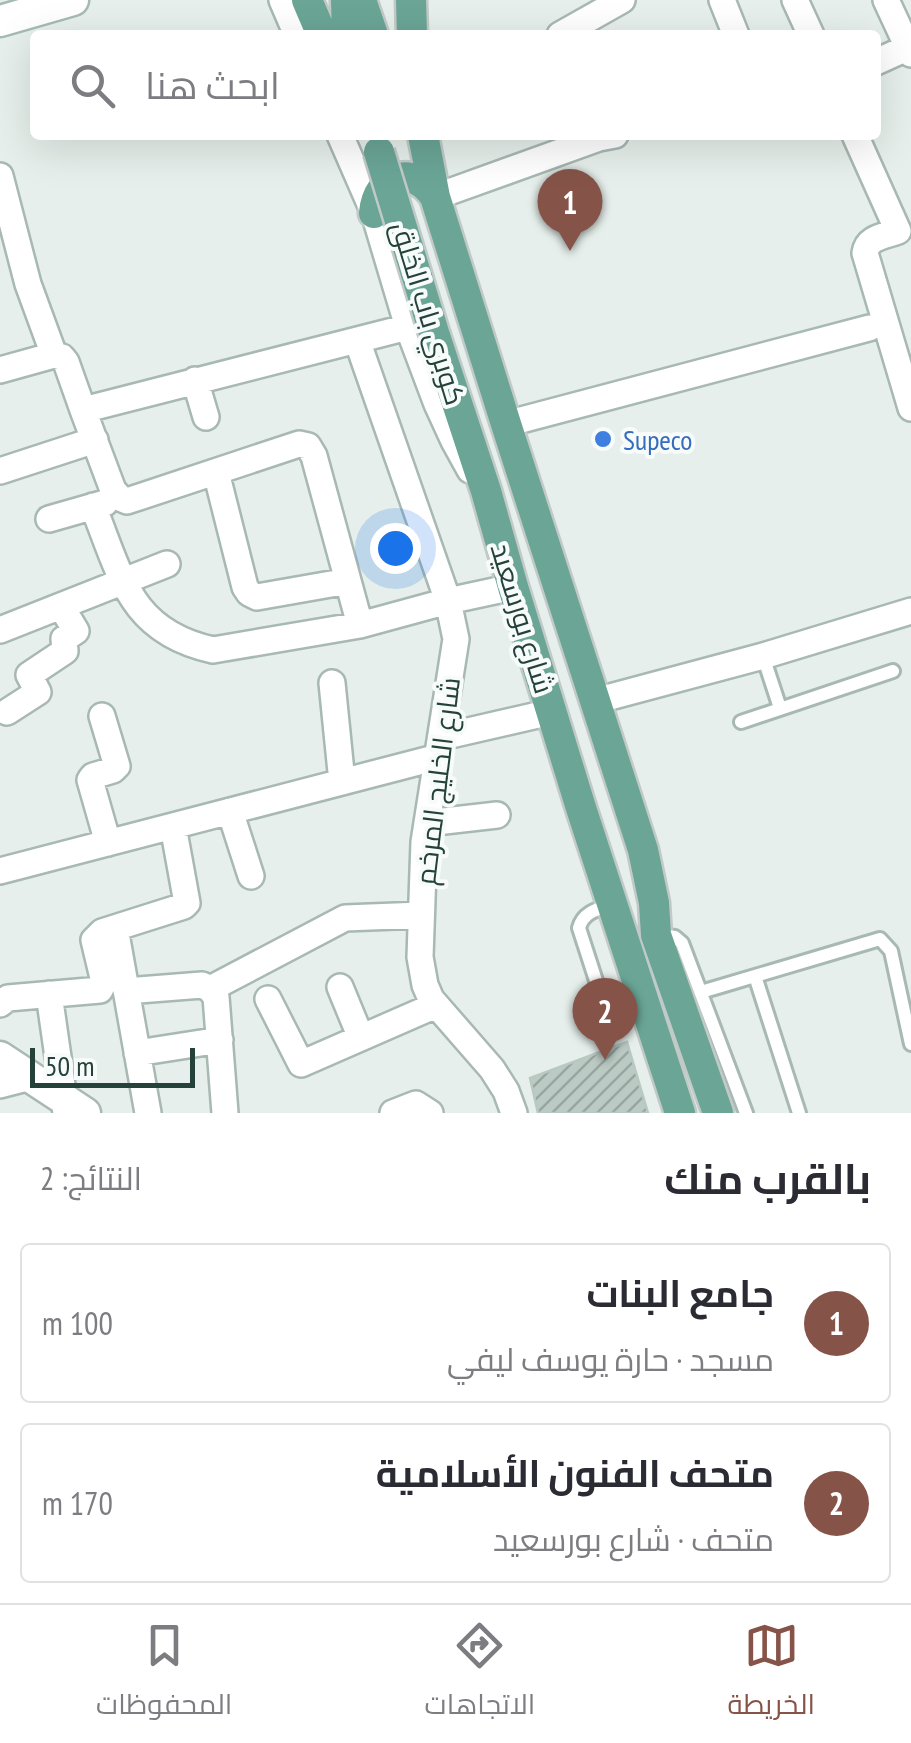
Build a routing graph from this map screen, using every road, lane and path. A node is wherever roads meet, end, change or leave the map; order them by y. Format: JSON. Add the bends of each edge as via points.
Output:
{"nodes":[{"id":1,"x":72,"y":0,"type":"edge"},
{"id":2,"x":282,"y":0,"type":"edge"},
{"id":3,"x":307,"y":0,"type":"edge"},
{"id":4,"x":346,"y":0,"type":"edge"},
{"id":5,"x":361,"y":0,"type":"edge"},
{"id":6,"x":411,"y":0,"type":"edge"},
{"id":7,"x":722,"y":0,"type":"edge"},
{"id":8,"x":795,"y":0,"type":"edge"},
{"id":9,"x":886,"y":0,"type":"edge"},
{"id":10,"x":616,"y":2,"type":"edge"},
{"id":11,"x":0,"y":21,"type":"edge"},
{"id":12,"x":295,"y":30,"type":"edge"},
{"id":13,"x":320,"y":30,"type":"edge"},
{"id":14,"x":347,"y":30,"type":"edge"},
{"id":15,"x":372,"y":30,"type":"edge"},
{"id":16,"x":412,"y":30,"type":"edge"},
{"id":17,"x":568,"y":30,"type":"edge"},
{"id":18,"x":734,"y":30,"type":"edge"},
{"id":19,"x":808,"y":30,"type":"edge"},
{"id":20,"x":910,"y":49,"type":"edge"},
{"id":21,"x":881,"y":60,"type":"edge"},
{"id":22,"x":342,"y":140,"type":"edge"},
{"id":23,"x":423,"y":140,"type":"edge"},
{"id":24,"x":593,"y":140,"type":"edge"},
{"id":25,"x":858,"y":140,"type":"edge"},
{"id":26,"x":374,"y":141,"type":"edge"},
{"id":27,"x":0,"y":176,"type":"edge"},
{"id":28,"x":435,"y":197,"type":"junction"},
{"id":29,"x":374,"y":213,"type":"junction"},
{"id":30,"x":904,"y":228,"type":"edge"},
{"id":31,"x":868,"y":328,"type":"dead end"},
{"id":32,"x":422,"y":331,"type":"junction"},
{"id":33,"x":357,"y":340,"type":"junction"},
{"id":34,"x":54,"y":356,"type":"junction"},
{"id":35,"x":0,"y":370,"type":"edge"},
{"id":36,"x":195,"y":380,"type":"junction"},
{"id":37,"x":911,"y":408,"type":"edge"},
{"id":38,"x":84,"y":410,"type":"junction"},
{"id":39,"x":206,"y":416,"type":"dead end"},
{"id":40,"x":506,"y":424,"type":"junction"},
{"id":41,"x":95,"y":440,"type":"junction"},
{"id":42,"x":0,"y":471,"type":"edge"},
{"id":43,"x":216,"y":472,"type":"junction"},
{"id":44,"x":486,"y":491,"type":"joint"},
{"id":45,"x":120,"y":498,"type":"junction"},
{"id":46,"x":92,"y":506,"type":"junction"},
{"id":47,"x":50,"y":519,"type":"dead end"},
{"id":48,"x":167,"y":564,"type":"dead end"},
{"id":49,"x":123,"y":582,"type":"junction"},
{"id":50,"x":348,"y":582,"type":"junction"},
{"id":51,"x":513,"y":587,"type":"junction"},
{"id":52,"x":448,"y":601,"type":"junction"},
{"id":53,"x":61,"y":606,"type":"junction"},
{"id":54,"x":911,"y":611,"type":"edge"},
{"id":55,"x":360,"y":626,"type":"junction"},
{"id":56,"x":0,"y":630,"type":"edge"},
{"id":57,"x":763,"y":656,"type":"junction"},
{"id":58,"x":893,"y":671,"type":"dead end"},
{"id":59,"x":332,"y":683,"type":"dead end"},
{"id":60,"x":595,"y":702,"type":"junction"},
{"id":61,"x":780,"y":708,"type":"junction"},
{"id":62,"x":7,"y":712,"type":"dead end"},
{"id":63,"x":551,"y":712,"type":"junction"},
{"id":64,"x":102,"y":716,"type":"dead end"},
{"id":65,"x":740,"y":722,"type":"dead end"},
{"id":66,"x":440,"y":747,"type":"junction"},
{"id":67,"x":342,"y":782,"type":"junction"},
{"id":68,"x":626,"y":794,"type":"junction"},
{"id":69,"x":582,"y":808,"type":"junction"},
{"id":70,"x":230,"y":811,"type":"junction"},
{"id":71,"x":497,"y":815,"type":"dead end"},
{"id":72,"x":427,"y":823,"type":"junction"},
{"id":73,"x":173,"y":826,"type":"junction"},
{"id":74,"x":108,"y":843,"type":"junction"},
{"id":75,"x":0,"y":871,"type":"edge"},
{"id":76,"x":252,"y":876,"type":"dead end"},
{"id":77,"x":613,"y":904,"type":"junction"},
{"id":78,"x":422,"y":915,"type":"junction"},
{"id":79,"x":115,"y":928,"type":"junction"},
{"id":80,"x":656,"y":935,"type":"junction"},
{"id":81,"x":755,"y":976,"type":"junction"},
{"id":82,"x":340,"y":986,"type":"dead end"},
{"id":83,"x":210,"y":988,"type":"junction"},
{"id":84,"x":126,"y":990,"type":"junction"},
{"id":85,"x":701,"y":992,"type":"junction"},
{"id":86,"x":600,"y":993,"type":"dead end"},
{"id":87,"x":49,"y":994,"type":"junction"},
{"id":88,"x":268,"y":999,"type":"dead end"},
{"id":89,"x":0,"y":1004,"type":"edge"},
{"id":90,"x":436,"y":1005,"type":"junction"},
{"id":91,"x":360,"y":1038,"type":"junction"},
{"id":92,"x":220,"y":1040,"type":"junction"},
{"id":93,"x":911,"y":1044,"type":"edge"},
{"id":94,"x":137,"y":1053,"type":"junction"},
{"id":95,"x":0,"y":1056,"type":"edge"},
{"id":96,"x":31,"y":1077,"type":"junction"},
{"id":97,"x":0,"y":1084,"type":"edge"},
{"id":98,"x":72,"y":1109,"type":"edge"},
{"id":99,"x":148,"y":1113,"type":"edge"},
{"id":100,"x":225,"y":1113,"type":"edge"},
{"id":101,"x":393,"y":1113,"type":"edge"},
{"id":102,"x":430,"y":1113,"type":"edge"},
{"id":103,"x":514,"y":1113,"type":"edge"},
{"id":104,"x":680,"y":1113,"type":"edge"},
{"id":105,"x":718,"y":1113,"type":"edge"},
{"id":106,"x":746,"y":1113,"type":"edge"},
{"id":107,"x":799,"y":1113,"type":"edge"}],
"edges":[{"from":1,"to":11,"type":"street"},
{"from":2,"to":12,"type":"street"},
{"from":3,"to":13,"type":"main road"},
{"from":4,"to":14,"type":"main road"},
{"from":5,"to":15,"type":"main road"},
{"from":6,"to":16,"type":"main road"},
{"from":7,"to":18,"type":"street"},
{"from":8,"to":19,"type":"street"},
{"from":9,"to":20,"type":"street"},
{"from":10,"to":17,"type":"street"},
{"from":20,"to":21,"type":"street"},
{"from":22,"to":29,"type":"street"},
{"from":23,"to":28,"type":"main road","name":"شارع بورسعيد"},
{"from":24,"to":28,"type":"street"},
{"from":25,"to":30,"type":"street"},
{"from":26,"to":32,"type":"main road","name":"كوبري باب الخلق","bridge":true},
{"from":27,"to":34,"type":"street"},
{"from":28,"to":29,"type":"main road","via":[[420,180],[398,178],[379,191]]},
{"from":28,"to":40,"type":"main road","name":"شارع بورسعيد"},
{"from":29,"to":32,"type":"street"},
{"from":30,"to":37,"type":"street","via":[[871,240],[865,253]]},
{"from":31,"to":40,"type":"street"},
{"from":32,"to":33,"type":"street"},
{"from":32,"to":44,"type":"main road","name":"كوبري باب الخلق"},
{"from":33,"to":36,"type":"street"},
{"from":33,"to":52,"type":"street","name":"شارع الخليج المرخم"},
{"from":34,"to":35,"type":"street"},
{"from":34,"to":38,"type":"street","via":[[66,362]]},
{"from":36,"to":38,"type":"street"},
{"from":36,"to":39,"type":"street"},
{"from":38,"to":41,"type":"street"},
{"from":40,"to":60,"type":"main road","name":"شارع بورسعيد"},
{"from":41,"to":42,"type":"street"},
{"from":41,"to":45,"type":"street"},
{"from":43,"to":45,"type":"street","via":[[140,498]]},
{"from":43,"to":50,"type":"street","via":[[249,593]]},
{"from":43,"to":50,"type":"street","via":[[308,446]]},
{"from":44,"to":51,"type":"main road","name":"شارع بورسعيد"},
{"from":45,"to":46,"type":"street"},
{"from":46,"to":47,"type":"street"},
{"from":46,"to":49,"type":"street"},
{"from":48,"to":49,"type":"street"},
{"from":49,"to":53,"type":"street"},
{"from":49,"to":55,"type":"street","via":[[152,623],[213,650]]},
{"from":50,"to":55,"type":"street"},
{"from":51,"to":52,"type":"street"},
{"from":51,"to":63,"type":"main road","name":"شارع بورسعيد"},
{"from":52,"to":55,"type":"street"},
{"from":52,"to":66,"type":"street","name":"شارع الخليج المرخم","via":[[456,639]]},
{"from":53,"to":56,"type":"street"},
{"from":53,"to":62,"type":"street","via":[[76,631],[64,639],[65,651],[28,674],[38,692]]},
{"from":54,"to":57,"type":"street"},
{"from":57,"to":60,"type":"street"},
{"from":57,"to":61,"type":"lane"},
{"from":58,"to":61,"type":"lane"},
{"from":59,"to":67,"type":"street"},
{"from":60,"to":68,"type":"main road","name":"شارع بورسعيد"},
{"from":61,"to":65,"type":"lane"},
{"from":63,"to":66,"type":"street"},
{"from":63,"to":69,"type":"main road","name":"شارع بورسعيد"},
{"from":64,"to":74,"type":"street","via":[[117,766],[90,780]]},
{"from":66,"to":67,"type":"street"},
{"from":66,"to":72,"type":"street","name":"شارع الخليج المرخم"},
{"from":67,"to":70,"type":"street"},
{"from":68,"to":69,"type":"main road"},
{"from":68,"to":80,"type":"main road","name":"شارع بورسعيد","via":[[644,850]]},
{"from":69,"to":77,"type":"main road","name":"شارع بورسعيد"},
{"from":70,"to":73,"type":"street"},
{"from":70,"to":76,"type":"street"},
{"from":71,"to":72,"type":"street"},
{"from":72,"to":78,"type":"street","name":"شارع الخليج المرخم"},
{"from":73,"to":74,"type":"street"},
{"from":73,"to":79,"type":"street","via":[[187,903]]},
{"from":74,"to":75,"type":"street"},
{"from":77,"to":86,"type":"lane","via":[[589,913],[579,928]]},
{"from":77,"to":104,"type":"main road","name":"شارع بورسعيد"},
{"from":78,"to":83,"type":"street","via":[[345,918]]},
{"from":78,"to":90,"type":"street","name":"شارع الخليج المرخم","via":[[420,957]]},
{"from":79,"to":84,"type":"street"},
{"from":79,"to":87,"type":"street","via":[[94,940],[100,990]]},
{"from":80,"to":85,"type":"lane","via":[[682,943]]},
{"from":80,"to":105,"type":"main road","name":"شارع بورسعيد"},
{"from":81,"to":85,"type":"lane"},
{"from":81,"to":93,"type":"lane","via":[[880,939],[891,951]]},
{"from":81,"to":107,"type":"lane"},
{"from":82,"to":91,"type":"street"},
{"from":83,"to":84,"type":"street"},
{"from":83,"to":92,"type":"street"},
{"from":84,"to":94,"type":"street"},
{"from":85,"to":106,"type":"lane"},
{"from":87,"to":89,"type":"street"},
{"from":87,"to":98,"type":"street"},
{"from":88,"to":91,"type":"street","via":[[301,1064]]},
{"from":90,"to":91,"type":"street"},
{"from":90,"to":103,"type":"street","name":"شارع الخليج المرخم","via":[[492,1068]]},
{"from":92,"to":94,"type":"street"},
{"from":92,"to":100,"type":"street"},
{"from":94,"to":99,"type":"street"},
{"from":95,"to":96,"type":"street"},
{"from":96,"to":97,"type":"street"},
{"from":96,"to":98,"type":"street"},
{"from":101,"to":102,"type":"street","via":[[416,1104]]}]}
